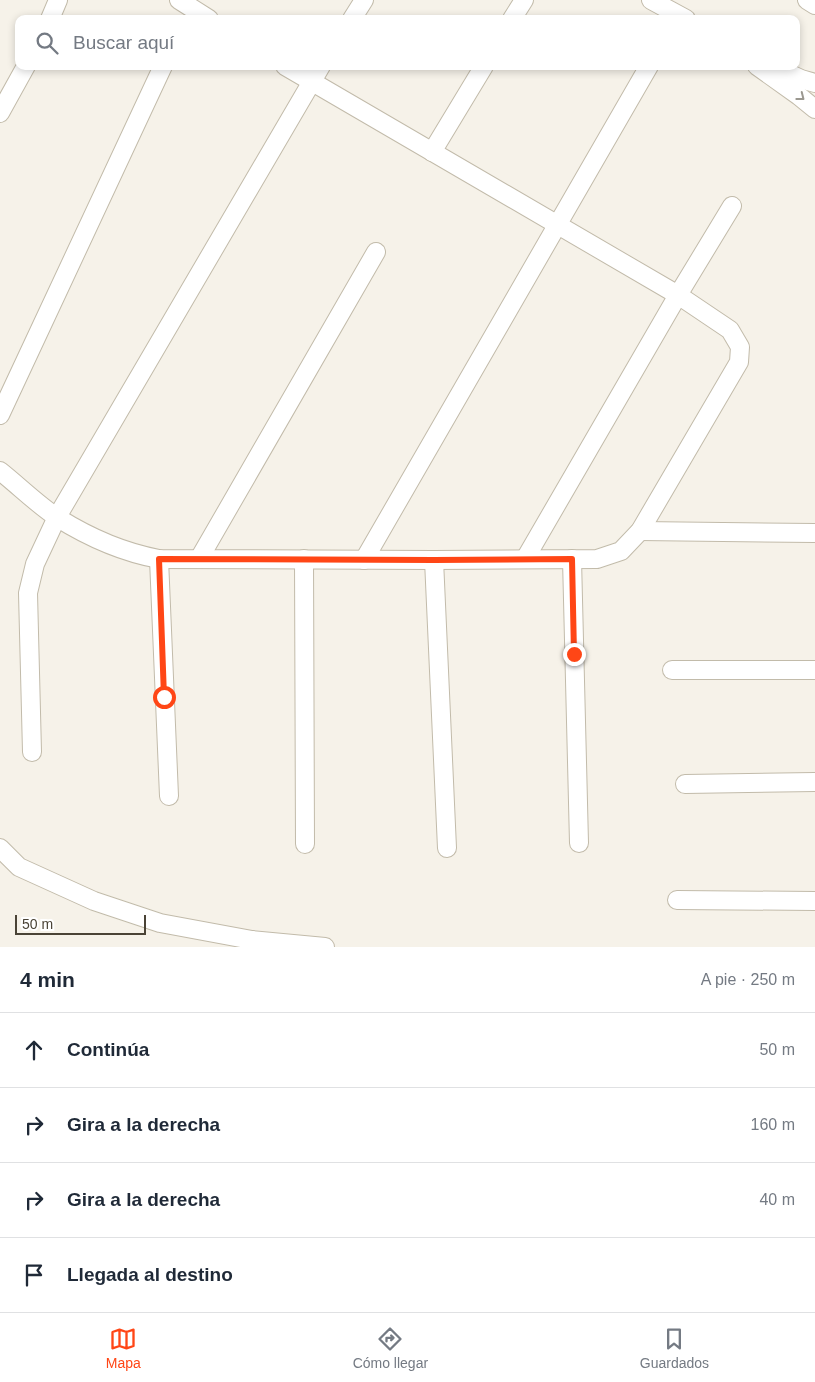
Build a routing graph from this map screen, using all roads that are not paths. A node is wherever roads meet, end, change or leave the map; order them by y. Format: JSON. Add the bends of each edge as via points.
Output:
{"nodes":[{"id":1,"x":58,"y":0,"type":"edge"},
{"id":2,"x":364,"y":0,"type":"edge"},
{"id":3,"x":524,"y":0,"type":"edge"},
{"id":4,"x":651,"y":0,"type":"edge"},
{"id":5,"x":806,"y":0,"type":"edge"},
{"id":6,"x":815,"y":5,"type":"edge"},
{"id":7,"x":187,"y":6,"type":"edge"},
{"id":8,"x":52,"y":15,"type":"edge"},
{"id":9,"x":202,"y":15,"type":"edge"},
{"id":10,"x":355,"y":15,"type":"edge"},
{"id":11,"x":515,"y":15,"type":"edge"},
{"id":12,"x":677,"y":15,"type":"edge"},
{"id":13,"x":24,"y":70,"type":"edge"},
{"id":14,"x":161,"y":70,"type":"edge"},
{"id":15,"x":292,"y":70,"type":"edge"},
{"id":16,"x":318,"y":70,"type":"edge"},
{"id":17,"x":482,"y":70,"type":"edge"},
{"id":18,"x":647,"y":70,"type":"edge"},
{"id":19,"x":763,"y":70,"type":"edge"},
{"id":20,"x":782,"y":70,"type":"edge"},
{"id":21,"x":311,"y":82,"type":"junction"},
{"id":22,"x":815,"y":83,"type":"edge"},
{"id":23,"x":815,"y":109,"type":"edge"},
{"id":24,"x":0,"y":113,"type":"edge"},
{"id":25,"x":432,"y":152,"type":"junction"},
{"id":26,"x":732,"y":206,"type":"dead end"},
{"id":27,"x":558,"y":225,"type":"junction"},
{"id":28,"x":376,"y":252,"type":"dead end"},
{"id":29,"x":678,"y":295,"type":"junction"},
{"id":30,"x":0,"y":415,"type":"edge"},
{"id":31,"x":0,"y":472,"type":"edge"},
{"id":32,"x":57,"y":517,"type":"junction"},
{"id":33,"x":640,"y":531,"type":"junction"},
{"id":34,"x":815,"y":533,"type":"edge"},
{"id":35,"x":159,"y":559,"type":"junction"},
{"id":36,"x":199,"y":559,"type":"junction"},
{"id":37,"x":304,"y":559,"type":"junction"},
{"id":38,"x":525,"y":559,"type":"junction"},
{"id":39,"x":572,"y":559,"type":"junction"},
{"id":40,"x":364,"y":560,"type":"junction"},
{"id":41,"x":434,"y":560,"type":"junction"},
{"id":42,"x":672,"y":670,"type":"dead end"},
{"id":43,"x":815,"y":670,"type":"edge"},
{"id":44,"x":32,"y":752,"type":"dead end"},
{"id":45,"x":815,"y":782,"type":"edge"},
{"id":46,"x":685,"y":784,"type":"dead end"},
{"id":47,"x":169,"y":796,"type":"dead end"},
{"id":48,"x":579,"y":843,"type":"dead end"},
{"id":49,"x":305,"y":844,"type":"dead end"},
{"id":50,"x":0,"y":848,"type":"edge"},
{"id":51,"x":447,"y":848,"type":"dead end"},
{"id":52,"x":677,"y":900,"type":"dead end"},
{"id":53,"x":815,"y":901,"type":"edge"},
{"id":54,"x":325,"y":947,"type":"edge"}],
"edges":[{"from":1,"to":8,"type":"street"},
{"from":2,"to":10,"type":"street"},
{"from":3,"to":11,"type":"street"},
{"from":4,"to":12,"type":"street"},
{"from":5,"to":6,"type":"street"},
{"from":7,"to":9,"type":"street"},
{"from":13,"to":24,"type":"street"},
{"from":14,"to":30,"type":"street"},
{"from":15,"to":21,"type":"street"},
{"from":16,"to":21,"type":"street"},
{"from":17,"to":25,"type":"street"},
{"from":18,"to":27,"type":"street"},
{"from":19,"to":23,"type":"street","one_way":true},
{"from":20,"to":22,"type":"street"},
{"from":21,"to":25,"type":"street"},
{"from":21,"to":32,"type":"street"},
{"from":25,"to":27,"type":"street"},
{"from":26,"to":29,"type":"street"},
{"from":27,"to":29,"type":"street"},
{"from":27,"to":40,"type":"street"},
{"from":28,"to":36,"type":"street"},
{"from":29,"to":33,"type":"street","via":[[730,330],[740,347],[739,362]]},
{"from":29,"to":38,"type":"street"},
{"from":31,"to":32,"type":"street"},
{"from":32,"to":35,"type":"street","via":[[102,542]]},
{"from":32,"to":44,"type":"street","via":[[35,564],[28,593]]},
{"from":33,"to":34,"type":"street"},
{"from":33,"to":39,"type":"street","via":[[621,551],[597,559]]},
{"from":35,"to":36,"type":"street"},
{"from":35,"to":47,"type":"street"},
{"from":36,"to":37,"type":"street"},
{"from":37,"to":40,"type":"street"},
{"from":37,"to":49,"type":"street"},
{"from":38,"to":39,"type":"street"},
{"from":38,"to":41,"type":"street"},
{"from":39,"to":48,"type":"street"},
{"from":40,"to":41,"type":"street"},
{"from":41,"to":51,"type":"street"},
{"from":42,"to":43,"type":"street"},
{"from":45,"to":46,"type":"street"},
{"from":50,"to":54,"type":"street","via":[[19,867],[94,901],[160,923],[252,940]]},
{"from":52,"to":53,"type":"street"}]}
